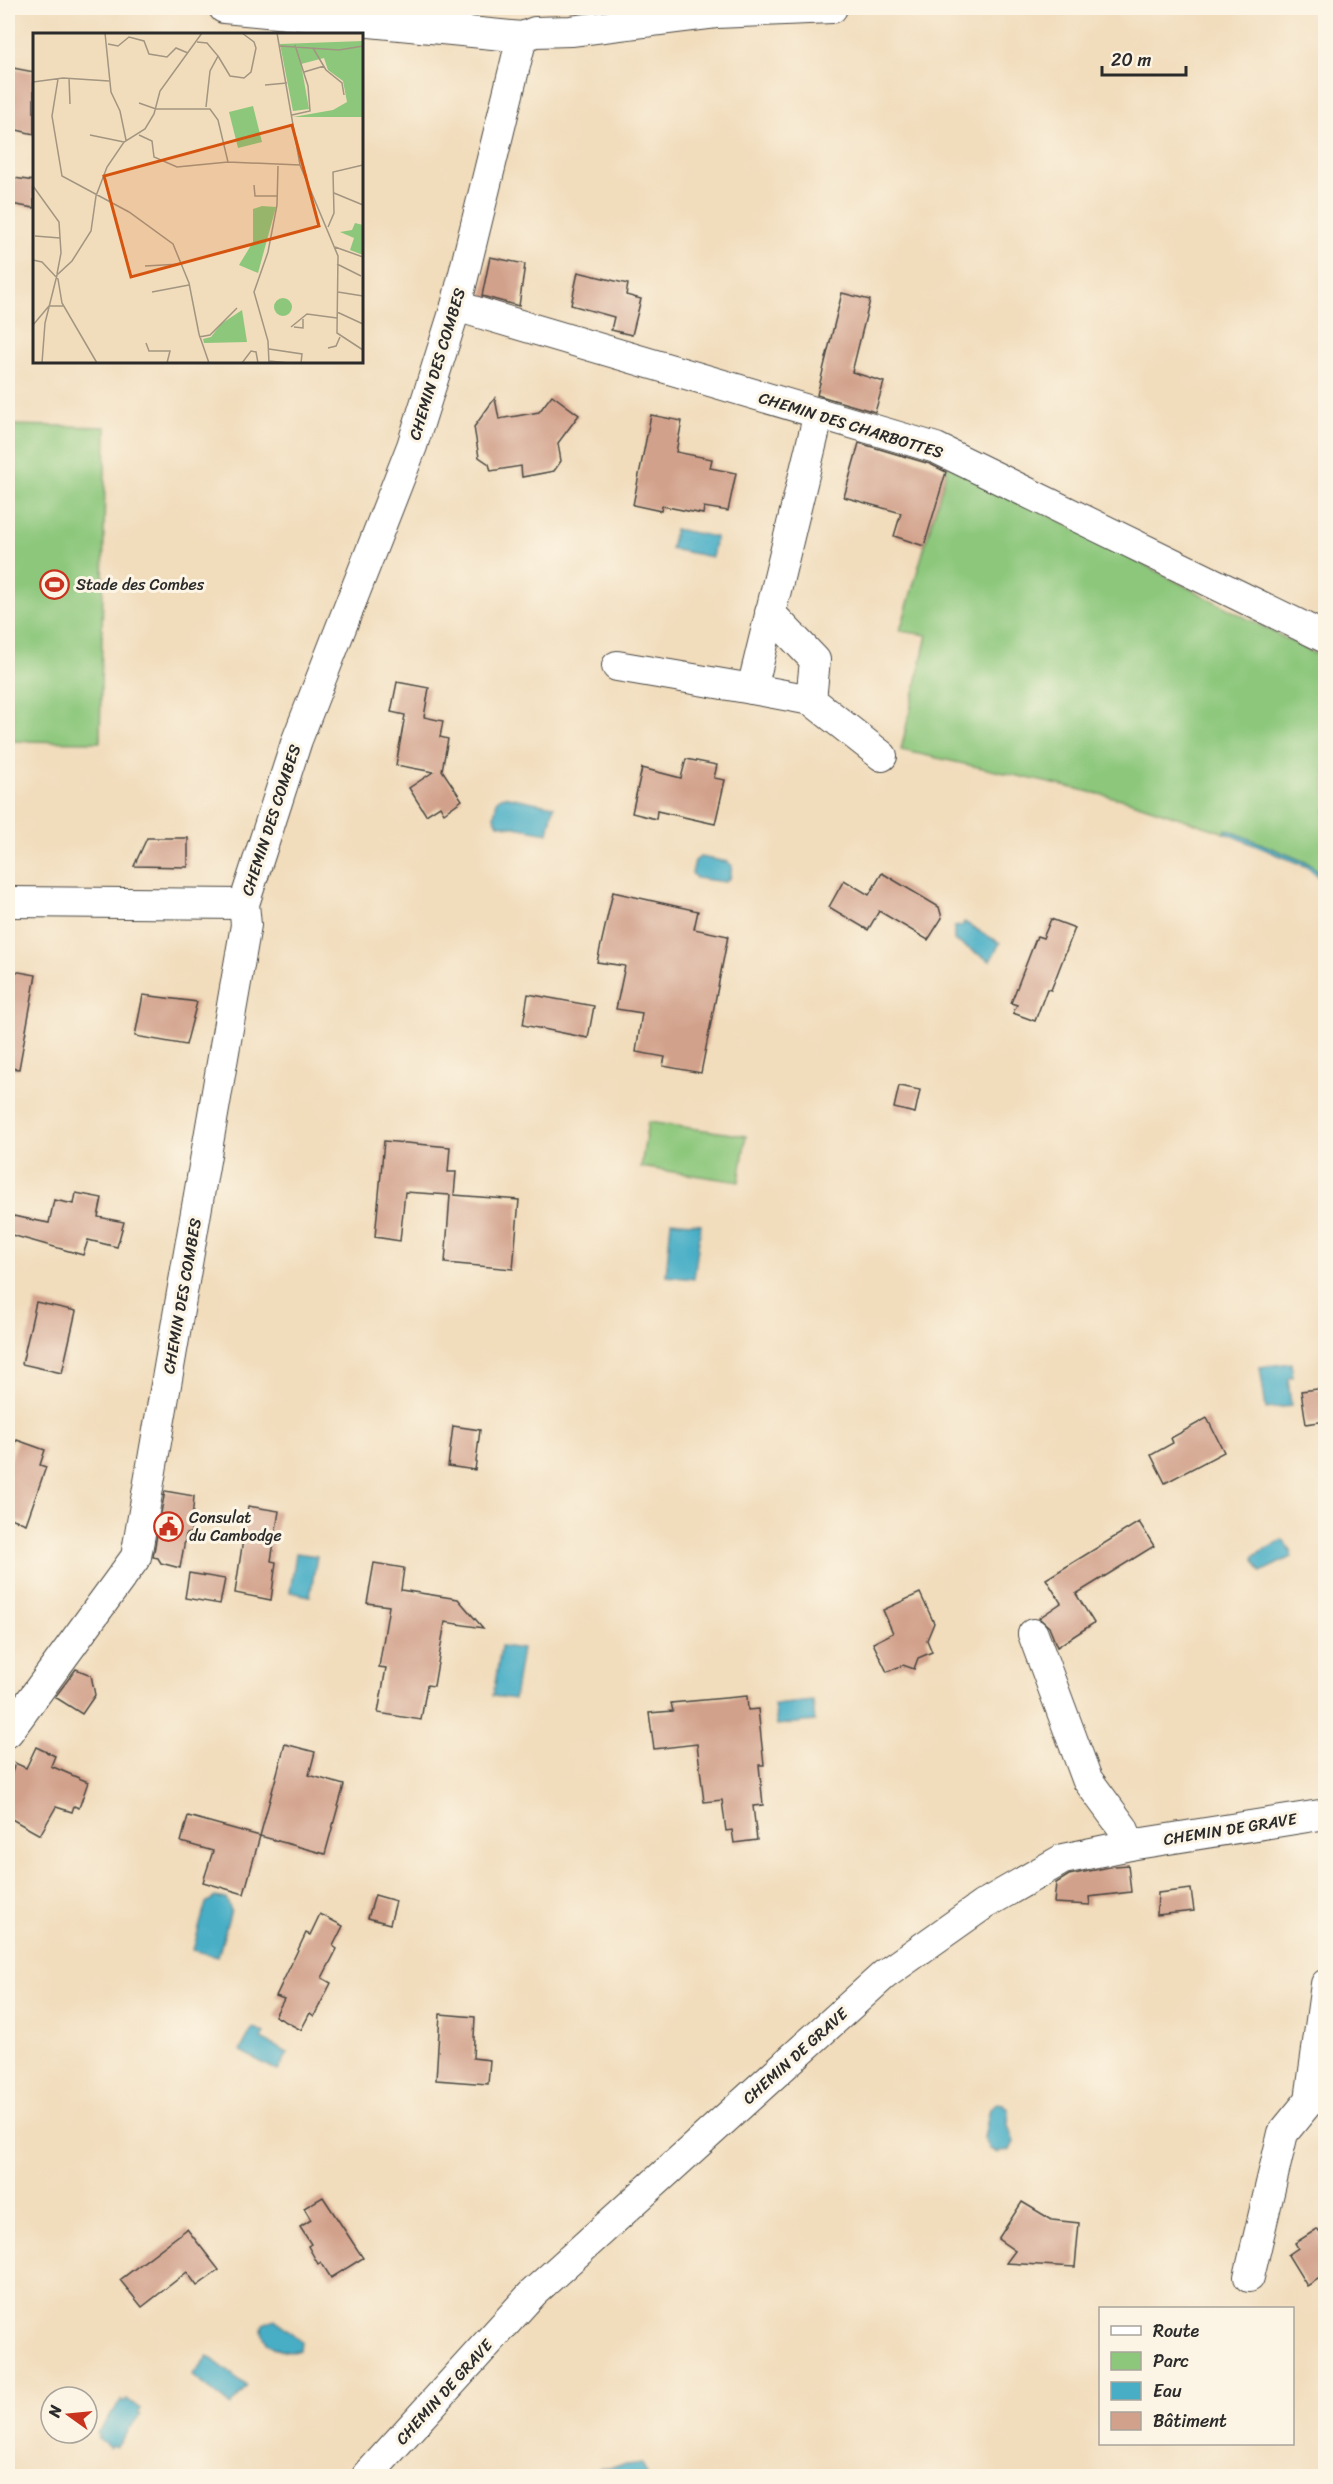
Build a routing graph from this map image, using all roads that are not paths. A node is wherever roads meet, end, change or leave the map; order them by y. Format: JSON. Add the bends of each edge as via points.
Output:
{"nodes":[{"id":1,"x":224,"y":8,"type":"edge"},
{"id":2,"x":832,"y":8,"type":"edge"},
{"id":3,"x":522,"y":37,"type":"junction"},
{"id":4,"x":456,"y":306,"type":"junction"},
{"id":5,"x":819,"y":413,"type":"junction"},
{"id":6,"x":770,"y":613,"type":"junction"},
{"id":7,"x":1326,"y":638,"type":"edge"},
{"id":8,"x":617,"y":666,"type":"dead end"},
{"id":9,"x":752,"y":689,"type":"junction"},
{"id":10,"x":811,"y":700,"type":"junction"},
{"id":11,"x":882,"y":756,"type":"dead end"},
{"id":12,"x":8,"y":902,"type":"edge"},
{"id":13,"x":244,"y":904,"type":"junction"},
{"id":14,"x":1033,"y":1634,"type":"dead end"},
{"id":15,"x":8,"y":1732,"type":"edge"},
{"id":16,"x":1326,"y":1814,"type":"edge"},
{"id":17,"x":1130,"y":1845,"type":"junction"},
{"id":18,"x":1326,"y":1984,"type":"edge"},
{"id":19,"x":1249,"y":2277,"type":"dead end"},
{"id":20,"x":368,"y":2476,"type":"edge"}],
"edges":[{"from":1,"to":3,"type":"street"},
{"from":2,"to":3,"type":"street","via":[[716,13],[535,32]]},
{"from":3,"to":4,"type":"street","name":"CHEMIN DES COMBES"},
{"from":4,"to":5,"type":"street","name":"CHEMIN DES CHARBOTTES"},
{"from":4,"to":13,"type":"street","name":"CHEMIN DES COMBES","via":[[412,447],[297,740]]},
{"from":5,"to":6,"type":"street"},
{"from":5,"to":7,"type":"street","name":"CHEMIN DES CHARBOTTES","via":[[936,448]]},
{"from":6,"to":9,"type":"street"},
{"from":6,"to":10,"type":"street","via":[[815,660]]},
{"from":8,"to":9,"type":"street"},
{"from":9,"to":10,"type":"street"},
{"from":10,"to":11,"type":"street"},
{"from":12,"to":13,"type":"street"},
{"from":13,"to":15,"type":"street","name":"CHEMIN DES COMBES","via":[[246,925],[136,1557]]},
{"from":14,"to":17,"type":"street","via":[[1087,1779],[1123,1828]]},
{"from":16,"to":17,"type":"street","name":"CHEMIN DE GRAVE"},
{"from":17,"to":20,"type":"street","name":"CHEMIN DE GRAVE","via":[[1063,1858],[983,1905],[884,1975],[532,2293]]},
{"from":18,"to":19,"type":"street","via":[[1310,2100],[1283,2133]]}]}
